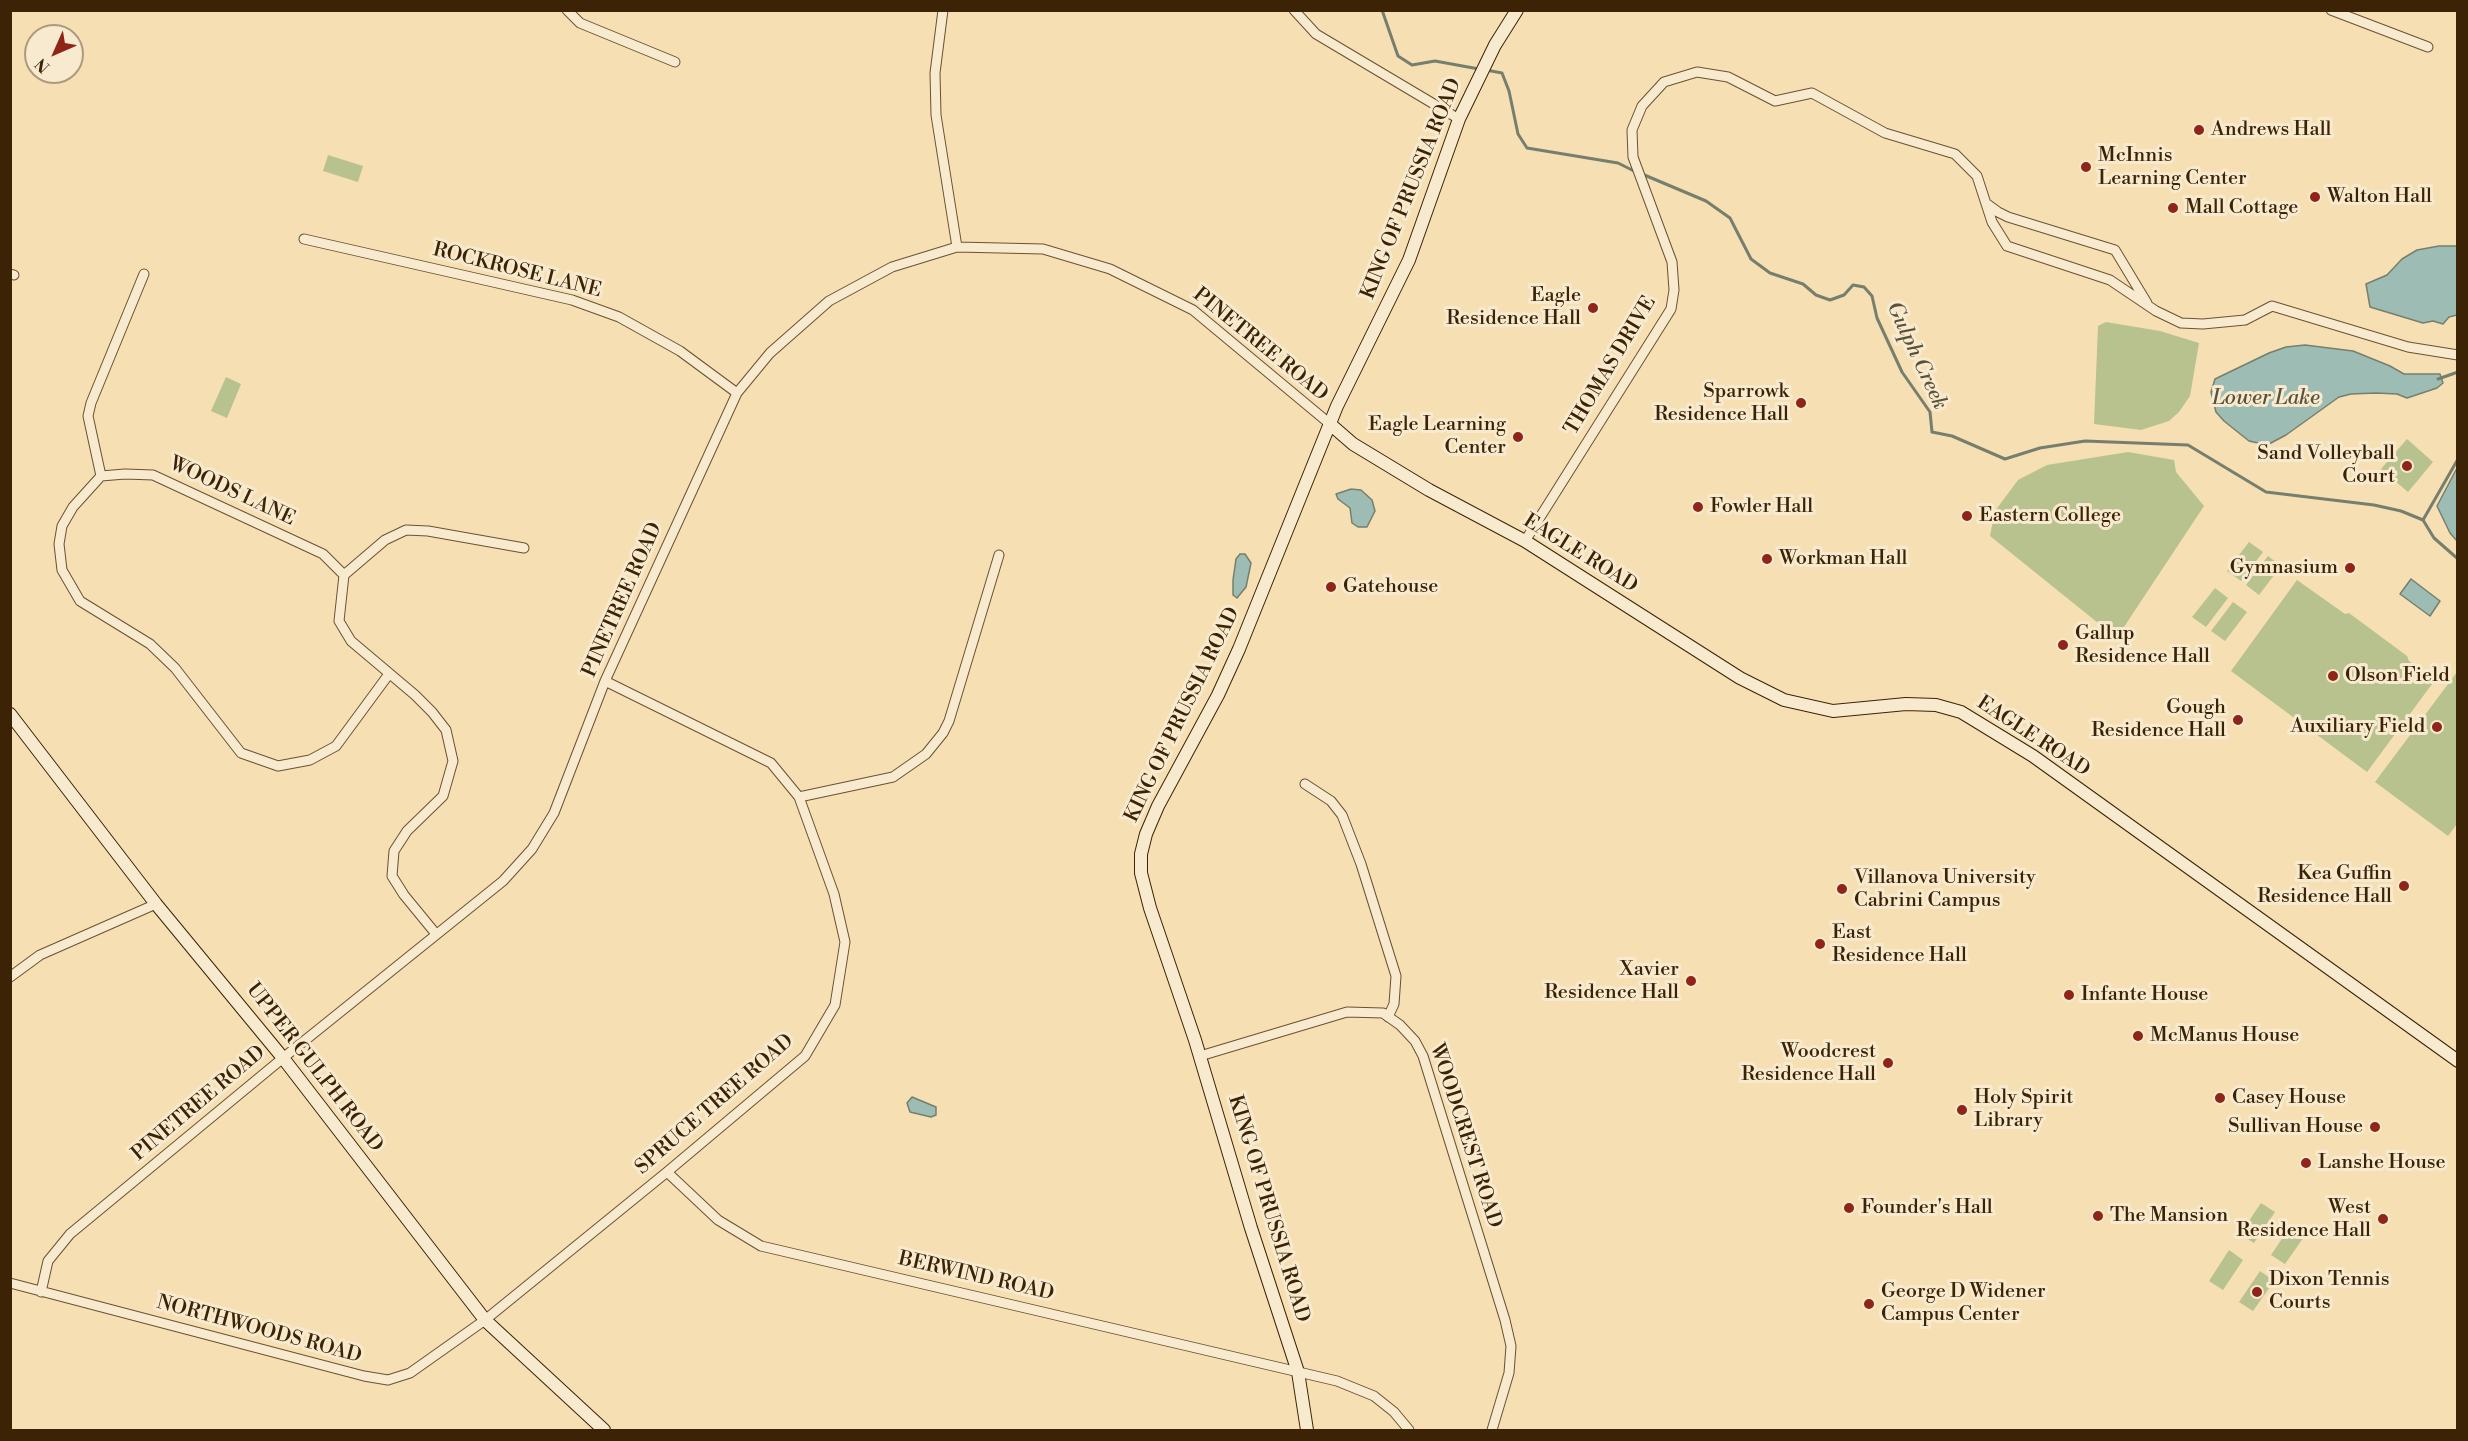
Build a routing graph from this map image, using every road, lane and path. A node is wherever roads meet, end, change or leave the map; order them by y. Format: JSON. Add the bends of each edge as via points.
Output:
{"nodes":[{"id":1,"x":567,"y":10,"type":"edge"},
{"id":2,"x":943,"y":10,"type":"edge"},
{"id":3,"x":1294,"y":10,"type":"edge"},
{"id":4,"x":1517,"y":10,"type":"edge"},
{"id":5,"x":2331,"y":10,"type":"edge"},
{"id":6,"x":2428,"y":47,"type":"dead end"},
{"id":7,"x":675,"y":62,"type":"dead end"},
{"id":8,"x":1459,"y":119,"type":"junction"},
{"id":9,"x":1988,"y":204,"type":"junction"},
{"id":10,"x":304,"y":239,"type":"dead end"},
{"id":11,"x":957,"y":247,"type":"junction"},
{"id":12,"x":144,"y":274,"type":"dead end"},
{"id":13,"x":2149,"y":306,"type":"junction"},
{"id":14,"x":2457,"y":355,"type":"edge"},
{"id":15,"x":737,"y":393,"type":"junction"},
{"id":16,"x":1330,"y":424,"type":"junction"},
{"id":17,"x":101,"y":476,"type":"junction"},
{"id":18,"x":1525,"y":542,"type":"junction"},
{"id":19,"x":524,"y":548,"type":"dead end"},
{"id":20,"x":999,"y":555,"type":"dead end"},
{"id":21,"x":344,"y":574,"type":"junction"},
{"id":22,"x":389,"y":674,"type":"junction"},
{"id":23,"x":605,"y":681,"type":"junction"},
{"id":24,"x":10,"y":714,"type":"edge"},
{"id":25,"x":1305,"y":784,"type":"dead end"},
{"id":26,"x":799,"y":797,"type":"junction"},
{"id":27,"x":156,"y":904,"type":"junction"},
{"id":28,"x":436,"y":934,"type":"junction"},
{"id":29,"x":10,"y":977,"type":"edge"},
{"id":30,"x":1388,"y":1017,"type":"junction"},
{"id":31,"x":1200,"y":1056,"type":"junction"},
{"id":32,"x":283,"y":1058,"type":"junction"},
{"id":33,"x":2457,"y":1062,"type":"edge"},
{"id":34,"x":667,"y":1172,"type":"junction"},
{"id":35,"x":10,"y":1283,"type":"edge"},
{"id":36,"x":41,"y":1292,"type":"junction"},
{"id":37,"x":485,"y":1320,"type":"junction"},
{"id":38,"x":1298,"y":1372,"type":"junction"},
{"id":39,"x":604,"y":1431,"type":"edge"},
{"id":40,"x":1307,"y":1431,"type":"edge"},
{"id":41,"x":1409,"y":1431,"type":"edge"},
{"id":42,"x":1492,"y":1431,"type":"edge"}],
"edges":[{"from":1,"to":7,"type":"street","via":[[580,23]]},
{"from":2,"to":11,"type":"street","via":[[935,73],[936,115]]},
{"from":3,"to":8,"type":"street","via":[[1316,34]]},
{"from":4,"to":8,"type":"street","name":"KING OF PRUSSIA ROAD"},
{"from":5,"to":6,"type":"street"},
{"from":8,"to":16,"type":"street","name":"KING OF PRUSSIA ROAD","via":[[1409,260]]},
{"from":9,"to":13,"type":"street","via":[[2008,217],[2115,250]]},
{"from":9,"to":13,"type":"street","name":"THOMAS DRIVE","via":[[1992,222],[2007,246],[2110,280]]},
{"from":9,"to":18,"type":"street","name":"THOMAS DRIVE","via":[[1977,176],[1955,153],[1885,133],[1812,93],[1775,101],[1728,77],[1697,72],[1664,82],[1642,106],[1632,130],[1633,157],[1672,262],[1671,309]]},
{"from":10,"to":15,"type":"street","name":"ROCKROSE LANE","via":[[572,300],[619,318],[680,351]]},
{"from":11,"to":15,"type":"street","name":"PINETREE ROAD","via":[[892,267],[829,301],[770,353]]},
{"from":11,"to":16,"type":"street","name":"PINETREE ROAD","via":[[1042,249],[1110,269],[1193,310]]},
{"from":12,"to":17,"type":"street","via":[[88,416]]},
{"from":13,"to":14,"type":"street","name":"THOMAS DRIVE","via":[[2181,323],[2203,324],[2245,320],[2272,306],[2408,347]]},
{"from":15,"to":23,"type":"street","name":"PINETREE ROAD"},
{"from":16,"to":18,"type":"street","name":"EAGLE ROAD","via":[[1353,444],[1429,490]]},
{"from":16,"to":31,"type":"street","name":"KING OF PRUSSIA ROAD","via":[[1239,649],[1158,806],[1141,854],[1144,888]]},
{"from":17,"to":21,"type":"street","name":"WOODS LANE","via":[[153,475],[323,554]]},
{"from":17,"to":22,"type":"street","via":[[73,507],[62,526],[62,570],[80,601],[150,644],[175,668],[241,753],[278,766],[310,760],[336,746]]},
{"from":18,"to":33,"type":"street","name":"EAGLE ROAD","via":[[1740,678],[1784,700],[1833,711],[1906,704],[1936,705],[1961,712],[2033,756]]},
{"from":19,"to":21,"type":"street","via":[[428,531],[406,531],[385,540]]},
{"from":20,"to":26,"type":"street","via":[[943,734],[926,754],[893,777]]},
{"from":21,"to":22,"type":"street","via":[[339,621],[351,641]]},
{"from":22,"to":28,"type":"street","via":[[432,712],[446,730],[453,760],[443,796],[407,831],[394,851],[392,876]]},
{"from":23,"to":26,"type":"street","name":"SPRUCE TREE ROAD","via":[[771,764]]},
{"from":23,"to":28,"type":"street","name":"PINETREE ROAD","via":[[554,813],[532,849],[503,881]]},
{"from":24,"to":27,"type":"street","name":"UPPER GULPH ROAD"},
{"from":25,"to":30,"type":"street","via":[[1331,801],[1342,815],[1361,864],[1396,976],[1394,1004]]},
{"from":26,"to":34,"type":"street","name":"SPRUCE TREE ROAD","via":[[834,894],[845,942],[835,1005],[805,1056]]},
{"from":27,"to":29,"type":"street","via":[[40,955]]},
{"from":27,"to":32,"type":"street","name":"UPPER GULPH ROAD"},
{"from":28,"to":32,"type":"street","name":"PINETREE ROAD"},
{"from":30,"to":31,"type":"street","via":[[1383,1013],[1347,1012]]},
{"from":30,"to":42,"type":"street","name":"WOODCREST ROAD","via":[[1415,1041],[1422,1056],[1505,1320],[1511,1346],[1509,1373]]},
{"from":31,"to":38,"type":"street","name":"KING OF PRUSSIA ROAD"},
{"from":32,"to":36,"type":"street","name":"PINETREE ROAD","via":[[70,1234],[48,1262]]},
{"from":32,"to":37,"type":"street","name":"UPPER GULPH ROAD"},
{"from":34,"to":37,"type":"street","name":"SPRUCE TREE ROAD"},
{"from":34,"to":38,"type":"street","name":"BERWIND ROAD","via":[[718,1220],[761,1246]]},
{"from":35,"to":36,"type":"street","name":"NORTHWOODS ROAD"},
{"from":36,"to":37,"type":"street","name":"NORTHWOODS ROAD","via":[[388,1380],[410,1373]]},
{"from":37,"to":39,"type":"street","name":"UPPER GULPH ROAD"},
{"from":38,"to":40,"type":"street","name":"KING OF PRUSSIA ROAD"},
{"from":38,"to":41,"type":"street","name":"BERWIND ROAD","via":[[1374,1396]]}]}
